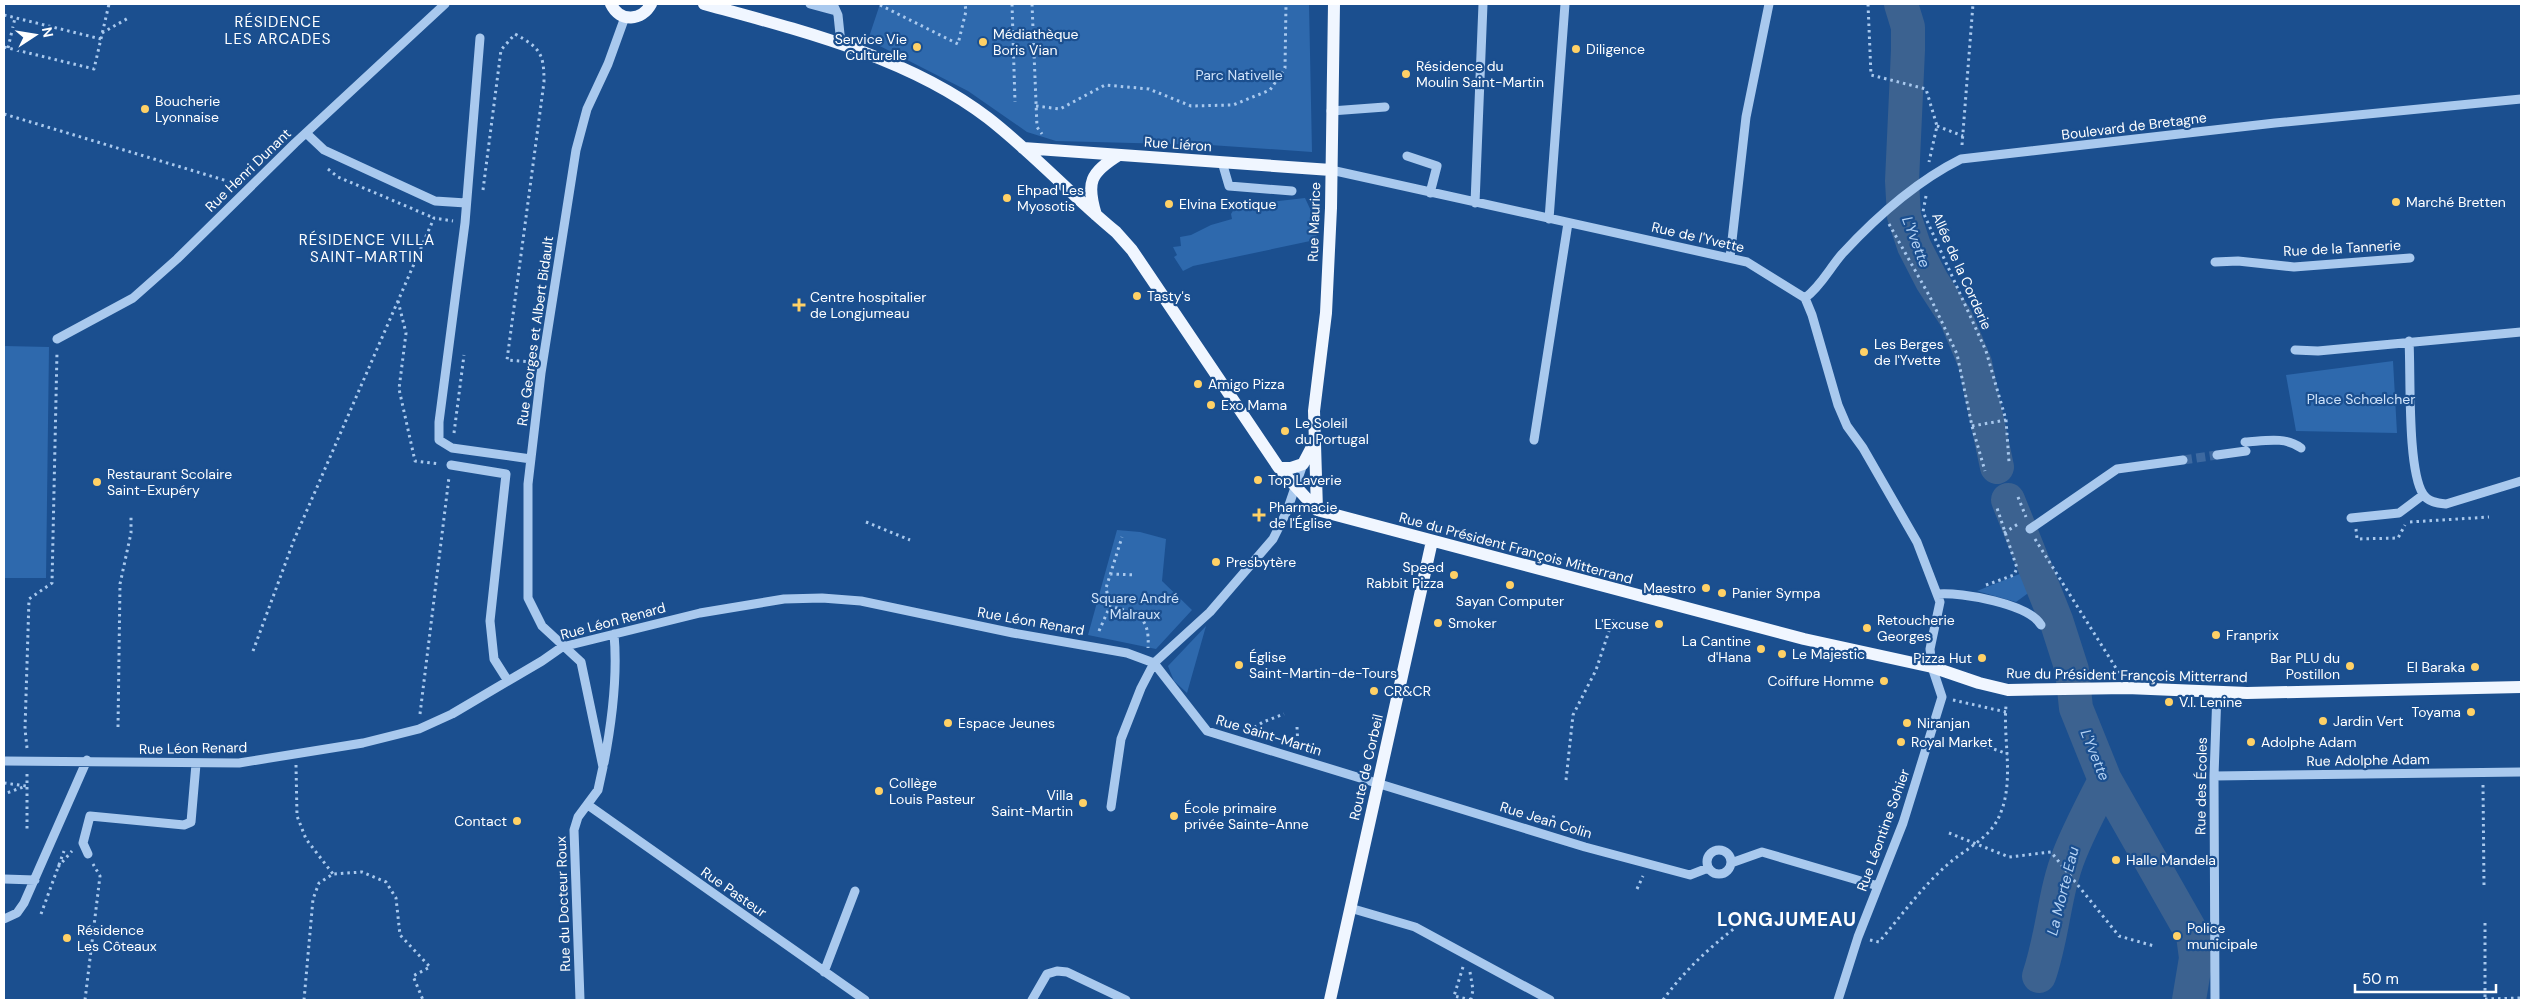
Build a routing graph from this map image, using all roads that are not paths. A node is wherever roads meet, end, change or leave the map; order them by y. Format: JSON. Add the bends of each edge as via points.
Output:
{"nodes":[{"id":1,"x":445,"y":4,"type":"edge"},
{"id":2,"x":611,"y":4,"type":"edge"},
{"id":3,"x":651,"y":4,"type":"edge"},
{"id":4,"x":704,"y":4,"type":"edge"},
{"id":5,"x":810,"y":4,"type":"edge"},
{"id":6,"x":1334,"y":4,"type":"edge"},
{"id":7,"x":1483,"y":4,"type":"edge"},
{"id":8,"x":1566,"y":4,"type":"edge"},
{"id":9,"x":1769,"y":4,"type":"edge"},
{"id":10,"x":835,"y":8,"type":"edge"},
{"id":11,"x":625,"y":17,"type":"junction"},
{"id":12,"x":480,"y":38,"type":"dead end"},
{"id":13,"x":841,"y":44,"type":"junction"},
{"id":14,"x":2521,"y":99,"type":"edge"},
{"id":15,"x":1385,"y":107,"type":"dead end"},
{"id":16,"x":1331,"y":111,"type":"junction"},
{"id":17,"x":306,"y":133,"type":"junction"},
{"id":18,"x":1023,"y":148,"type":"junction"},
{"id":19,"x":1119,"y":155,"type":"junction"},
{"id":20,"x":1407,"y":156,"type":"dead end"},
{"id":21,"x":1222,"y":162,"type":"junction"},
{"id":22,"x":1330,"y":170,"type":"junction"},
{"id":23,"x":1292,"y":192,"type":"dead end"},
{"id":24,"x":1430,"y":193,"type":"junction"},
{"id":25,"x":466,"y":203,"type":"junction"},
{"id":26,"x":1475,"y":203,"type":"junction"},
{"id":27,"x":1096,"y":216,"type":"junction"},
{"id":28,"x":1549,"y":219,"type":"junction"},
{"id":29,"x":1568,"y":223,"type":"junction"},
{"id":30,"x":1730,"y":258,"type":"junction"},
{"id":31,"x":2410,"y":258,"type":"dead end"},
{"id":32,"x":2215,"y":262,"type":"dead end"},
{"id":33,"x":1805,"y":298,"type":"junction"},
{"id":34,"x":2521,"y":332,"type":"edge"},
{"id":35,"x":57,"y":338,"type":"road end"},
{"id":36,"x":2409,"y":341,"type":"junction"},
{"id":37,"x":2295,"y":350,"type":"dead end"},
{"id":38,"x":1534,"y":440,"type":"dead end"},
{"id":39,"x":1315,"y":441,"type":"junction"},
{"id":40,"x":2301,"y":448,"type":"dead end"},
{"id":41,"x":2217,"y":455,"type":"tunnel mouth"},
{"id":42,"x":531,"y":459,"type":"junction"},
{"id":43,"x":2183,"y":460,"type":"tunnel mouth"},
{"id":44,"x":1303,"y":464,"type":"junction"},
{"id":45,"x":451,"y":465,"type":"road end"},
{"id":46,"x":1280,"y":468,"type":"junction"},
{"id":47,"x":2521,"y":481,"type":"edge"},
{"id":48,"x":1296,"y":489,"type":"junction"},
{"id":49,"x":2423,"y":495,"type":"junction"},
{"id":50,"x":1317,"y":510,"type":"junction"},
{"id":51,"x":2353,"y":517,"type":"road end"},
{"id":52,"x":2030,"y":529,"type":"dead end"},
{"id":53,"x":1432,"y":541,"type":"junction"},
{"id":54,"x":1938,"y":594,"type":"junction"},
{"id":55,"x":2041,"y":625,"type":"dead end"},
{"id":56,"x":614,"y":634,"type":"junction"},
{"id":57,"x":562,"y":646,"type":"junction"},
{"id":58,"x":1151,"y":662,"type":"junction"},
{"id":59,"x":1932,"y":667,"type":"junction"},
{"id":60,"x":508,"y":681,"type":"junction"},
{"id":61,"x":2521,"y":687,"type":"edge"},
{"id":62,"x":2217,"y":692,"type":"junction"},
{"id":63,"x":4,"y":760,"type":"edge"},
{"id":64,"x":87,"y":760,"type":"junction"},
{"id":65,"x":196,"y":764,"type":"junction"},
{"id":66,"x":603,"y":767,"type":"junction"},
{"id":67,"x":2521,"y":772,"type":"edge"},
{"id":68,"x":2214,"y":776,"type":"junction"},
{"id":69,"x":1377,"y":782,"type":"junction"},
{"id":70,"x":588,"y":805,"type":"junction"},
{"id":71,"x":1111,"y":807,"type":"dead end"},
{"id":72,"x":86,"y":850,"type":"road end"},
{"id":73,"x":1731,"y":863,"type":"junction"},
{"id":74,"x":1708,"y":868,"type":"junction"},
{"id":75,"x":4,"y":879,"type":"edge"},
{"id":76,"x":34,"y":880,"type":"junction"},
{"id":77,"x":1878,"y":886,"type":"junction"},
{"id":78,"x":855,"y":891,"type":"dead end"},
{"id":79,"x":1350,"y":908,"type":"junction"},
{"id":80,"x":4,"y":919,"type":"edge"},
{"id":81,"x":824,"y":972,"type":"junction"},
{"id":82,"x":580,"y":1000,"type":"edge"},
{"id":83,"x":865,"y":1000,"type":"edge"},
{"id":84,"x":1032,"y":1000,"type":"edge"},
{"id":85,"x":1126,"y":1000,"type":"edge"},
{"id":86,"x":1330,"y":1000,"type":"edge"},
{"id":87,"x":1550,"y":1000,"type":"edge"},
{"id":88,"x":1838,"y":1000,"type":"edge"},
{"id":89,"x":2215,"y":1000,"type":"edge"}],
"edges":[{"from":1,"to":17,"type":"street","name":"Rue Henri Dunant"},
{"from":2,"to":11,"type":"main road","via":[[618,14]]},
{"from":3,"to":11,"type":"main road","via":[[638,17]]},
{"from":4,"to":13,"type":"main road","name":"Rue du Président François Mitterrand"},
{"from":5,"to":10,"type":"street"},
{"from":6,"to":16,"type":"main road","name":"Rue Maurice"},
{"from":7,"to":26,"type":"street"},
{"from":8,"to":28,"type":"street"},
{"from":9,"to":30,"type":"street","via":[[1746,117]]},
{"from":10,"to":13,"type":"street"},
{"from":11,"to":42,"type":"street","name":"Rue Georges et Albert Bidault","via":[[587,109],[576,150]]},
{"from":12,"to":25,"type":"street"},
{"from":13,"to":18,"type":"main road","name":"Rue du Président François Mitterrand","via":[[929,80],[988,118]]},
{"from":14,"to":33,"type":"street","name":"Boulevard de Bretagne","via":[[1968,157],[1928,177],[1884,211],[1840,256],[1822,283]]},
{"from":15,"to":16,"type":"street"},
{"from":16,"to":22,"type":"main road","name":"Rue Maurice"},
{"from":17,"to":25,"type":"street","via":[[324,150],[435,201]]},
{"from":17,"to":35,"type":"street","name":"Rue Henri Dunant","via":[[133,298]]},
{"from":18,"to":19,"type":"main road","name":"Rue Liéron"},
{"from":18,"to":27,"type":"main road","name":"Rue du Président François Mitterrand"},
{"from":19,"to":21,"type":"main road","name":"Rue Liéron"},
{"from":19,"to":27,"type":"main road","via":[[1097,170],[1090,183]]},
{"from":20,"to":24,"type":"street","via":[[1437,166]]},
{"from":21,"to":22,"type":"main road","name":"Rue Liéron"},
{"from":21,"to":23,"type":"street","via":[[1229,186]]},
{"from":22,"to":24,"type":"street","name":"Rue de l'Yvette"},
{"from":22,"to":39,"type":"main road","name":"Rue Maurice","via":[[1326,313],[1314,411]]},
{"from":24,"to":26,"type":"street","name":"Rue de l'Yvette"},
{"from":25,"to":42,"type":"street","via":[[439,440],[452,448]]},
{"from":26,"to":28,"type":"street","name":"Rue de l'Yvette"},
{"from":27,"to":46,"type":"main road","name":"Rue du Président François Mitterrand","via":[[1132,250]]},
{"from":28,"to":29,"type":"street","name":"Rue de l'Yvette"},
{"from":29,"to":30,"type":"street","name":"Rue de l'Yvette"},
{"from":29,"to":38,"type":"street"},
{"from":30,"to":33,"type":"street","name":"Rue de l'Yvette","via":[[1747,262]]},
{"from":31,"to":32,"type":"street","name":"Rue de la Tannerie","via":[[2294,267]]},
{"from":33,"to":54,"type":"street","via":[[1847,426],[1917,542]]},
{"from":34,"to":36,"type":"street"},
{"from":36,"to":37,"type":"street","via":[[2318,351]]},
{"from":36,"to":49,"type":"street","via":[[2414,460]]},
{"from":39,"to":44,"type":"main road","name":"Rue Maurice"},
{"from":39,"to":50,"type":"main road","name":"Rue Maurice"},
{"from":40,"to":41,"type":"street","via":[[2283,440]]},
{"from":42,"to":57,"type":"street","name":"Rue Georges et Albert Bidault","via":[[528,598],[542,626]]},
{"from":43,"to":52,"type":"street","via":[[2117,469]]},
{"from":44,"to":46,"type":"main road"},
{"from":44,"to":48,"type":"street"},
{"from":45,"to":60,"type":"street","via":[[506,474],[490,621],[494,659]]},
{"from":46,"to":48,"type":"main road","name":"Rue du Président François Mitterrand"},
{"from":47,"to":49,"type":"street","via":[[2446,504],[2434,503]]},
{"from":48,"to":50,"type":"main road","name":"Rue du Président François Mitterrand"},
{"from":48,"to":58,"type":"street","via":[[1273,539],[1210,612]]},
{"from":49,"to":51,"type":"street","via":[[2399,513]]},
{"from":50,"to":53,"type":"main road","name":"Rue du Président François Mitterrand"},
{"from":53,"to":59,"type":"main road","name":"Rue du Président François Mitterrand","via":[[1804,639]]},
{"from":53,"to":69,"type":"main road","name":"Route de Corbeil"},
{"from":54,"to":55,"type":"street","via":[[1952,593],[2028,612]]},
{"from":54,"to":59,"type":"street","via":[[1940,612],[1930,649]]},
{"from":56,"to":57,"type":"street","name":"Rue Léon Renard"},
{"from":56,"to":58,"type":"street","name":"Rue Léon Renard","via":[[700,612],[784,598],[822,598],[861,601],[1127,653]]},
{"from":56,"to":66,"type":"street","via":[[616,668]]},
{"from":57,"to":60,"type":"street","name":"Rue Léon Renard"},
{"from":57,"to":66,"type":"street","name":"Rue du Docteur Roux","via":[[581,662]]},
{"from":58,"to":69,"type":"street","name":"Rue Saint-Martin","via":[[1207,731]]},
{"from":58,"to":71,"type":"street","via":[[1121,739]]},
{"from":59,"to":62,"type":"main road","name":"Rue du Président François Mitterrand","via":[[2008,690],[2127,688]]},
{"from":59,"to":77,"type":"street","name":"Rue Léontine Sohier","via":[[1942,697],[1903,823]]},
{"from":60,"to":65,"type":"street","name":"Rue Léon Renard","via":[[419,729],[363,743],[239,763]]},
{"from":61,"to":62,"type":"main road","name":"Rue du Président François Mitterrand"},
{"from":62,"to":68,"type":"street","name":"Rue des Écoles"},
{"from":63,"to":64,"type":"street","name":"Rue Léon Renard"},
{"from":64,"to":65,"type":"street","name":"Rue Léon Renard"},
{"from":64,"to":76,"type":"street"},
{"from":65,"to":72,"type":"street","via":[[191,822],[184,825],[90,816],[86,824]]},
{"from":66,"to":70,"type":"street","name":"Rue du Docteur Roux","via":[[598,790]]},
{"from":67,"to":68,"type":"street","name":"Rue Adolphe Adam"},
{"from":68,"to":89,"type":"street","name":"Rue des Écoles"},
{"from":69,"to":74,"type":"street","name":"Rue Jean Colin","via":[[1585,847],[1690,874]]},
{"from":69,"to":79,"type":"main road","name":"Route de Corbeil"},
{"from":70,"to":81,"type":"street","name":"Rue Pasteur"},
{"from":70,"to":82,"type":"street","name":"Rue du Docteur Roux","via":[[578,817],[573,837]]},
{"from":73,"to":74,"type":"street","name":"Rue Jean Colin","via":[[1721,874]]},
{"from":73,"to":74,"type":"street","via":[[1729,855],[1718,850],[1708,856]]},
{"from":73,"to":77,"type":"street","name":"Rue Jean Colin","via":[[1762,852]]},
{"from":75,"to":76,"type":"street"},
{"from":76,"to":80,"type":"street","via":[[17,913]]},
{"from":77,"to":88,"type":"street","name":"Rue Léontine Sohier"},
{"from":78,"to":81,"type":"street"},
{"from":79,"to":86,"type":"main road","name":"Route de Corbeil"},
{"from":79,"to":87,"type":"street","via":[[1415,927]]},
{"from":81,"to":83,"type":"street","name":"Rue Pasteur"},
{"from":84,"to":85,"type":"street","via":[[1047,974],[1057,971],[1067,972]]}]}
